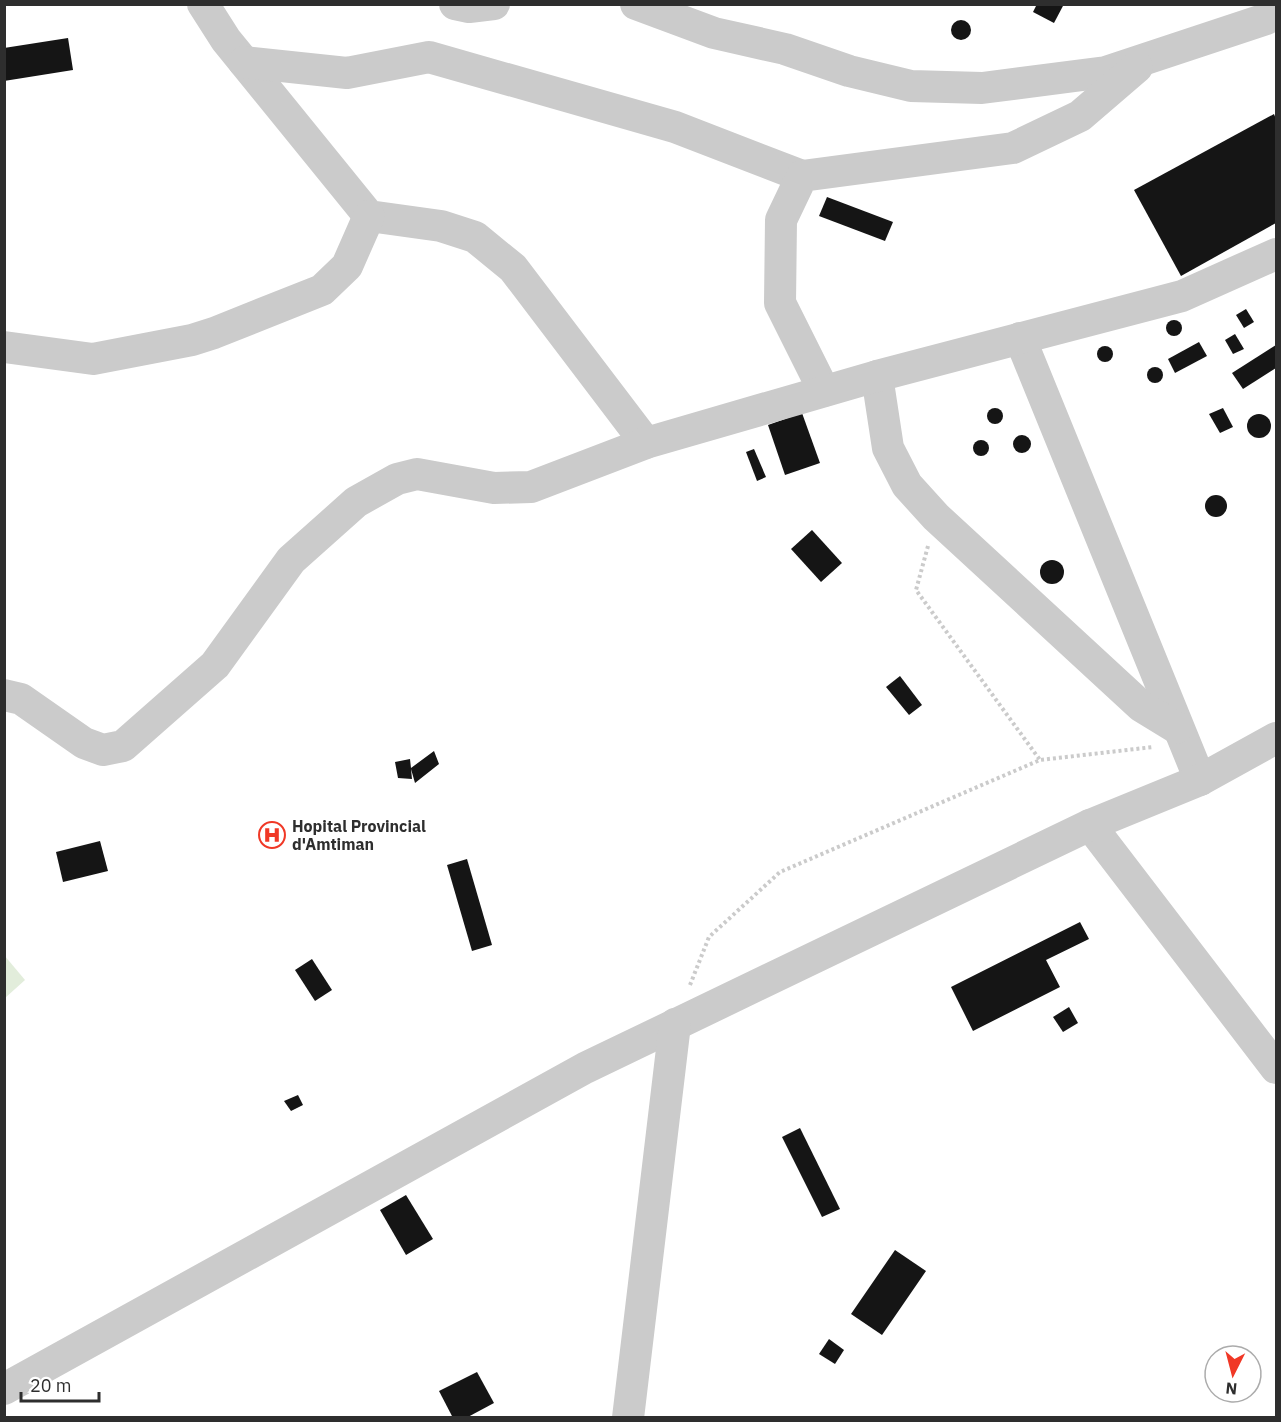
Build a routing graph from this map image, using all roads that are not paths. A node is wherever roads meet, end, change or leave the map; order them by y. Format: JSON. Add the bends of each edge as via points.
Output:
{"nodes":[{"id":1,"x":203,"y":4,"type":"edge"},
{"id":2,"x":455,"y":4,"type":"edge"},
{"id":3,"x":494,"y":4,"type":"edge"},
{"id":4,"x":636,"y":4,"type":"edge"},
{"id":5,"x":1265,"y":18,"type":"edge"},
{"id":6,"x":1146,"y":59,"type":"junction"},
{"id":7,"x":244,"y":62,"type":"junction"},
{"id":8,"x":802,"y":176,"type":"junction"},
{"id":9,"x":369,"y":216,"type":"junction"},
{"id":10,"x":1276,"y":254,"type":"edge"},
{"id":11,"x":1020,"y":338,"type":"junction"},
{"id":12,"x":4,"y":347,"type":"edge"},
{"id":13,"x":877,"y":376,"type":"junction"},
{"id":14,"x":824,"y":391,"type":"junction"},
{"id":15,"x":646,"y":443,"type":"junction"},
{"id":16,"x":4,"y":695,"type":"edge"},
{"id":17,"x":1180,"y":736,"type":"junction"},
{"id":18,"x":1276,"y":738,"type":"edge"},
{"id":19,"x":1200,"y":780,"type":"junction"},
{"id":20,"x":1090,"y":825,"type":"junction"},
{"id":21,"x":675,"y":1024,"type":"junction"},
{"id":22,"x":1276,"y":1068,"type":"edge"},
{"id":23,"x":4,"y":1389,"type":"edge"},
{"id":24,"x":628,"y":1418,"type":"edge"}],
"edges":[{"from":1,"to":7,"type":"street"},
{"from":2,"to":3,"type":"street"},
{"from":4,"to":6,"type":"street","via":[[714,33],[911,86],[982,88],[1044,81],[1106,72]]},
{"from":5,"to":6,"type":"street"},
{"from":6,"to":8,"type":"street","via":[[1080,116],[1012,148]]},
{"from":7,"to":8,"type":"street","via":[[347,73],[429,57],[675,127]]},
{"from":7,"to":9,"type":"street"},
{"from":8,"to":14,"type":"street","via":[[781,220],[780,303]]},
{"from":9,"to":12,"type":"street","via":[[347,266],[322,290],[214,333],[93,359]]},
{"from":9,"to":15,"type":"street","via":[[441,226],[475,237],[513,268]]},
{"from":10,"to":11,"type":"street","via":[[1182,296]]},
{"from":11,"to":13,"type":"street"},
{"from":11,"to":17,"type":"street"},
{"from":13,"to":14,"type":"street"},
{"from":13,"to":17,"type":"street","via":[[888,448],[907,485],[936,517],[1141,706]]},
{"from":14,"to":15,"type":"street"},
{"from":15,"to":16,"type":"street","via":[[531,487],[494,488],[417,474],[397,479],[356,502],[291,560],[215,665],[123,746],[103,750],[84,743],[21,699]]},
{"from":17,"to":19,"type":"street"},
{"from":18,"to":19,"type":"street"},
{"from":19,"to":20,"type":"street"},
{"from":20,"to":21,"type":"street"},
{"from":20,"to":22,"type":"street"},
{"from":21,"to":23,"type":"street","via":[[585,1068]]},
{"from":21,"to":24,"type":"street"}]}
